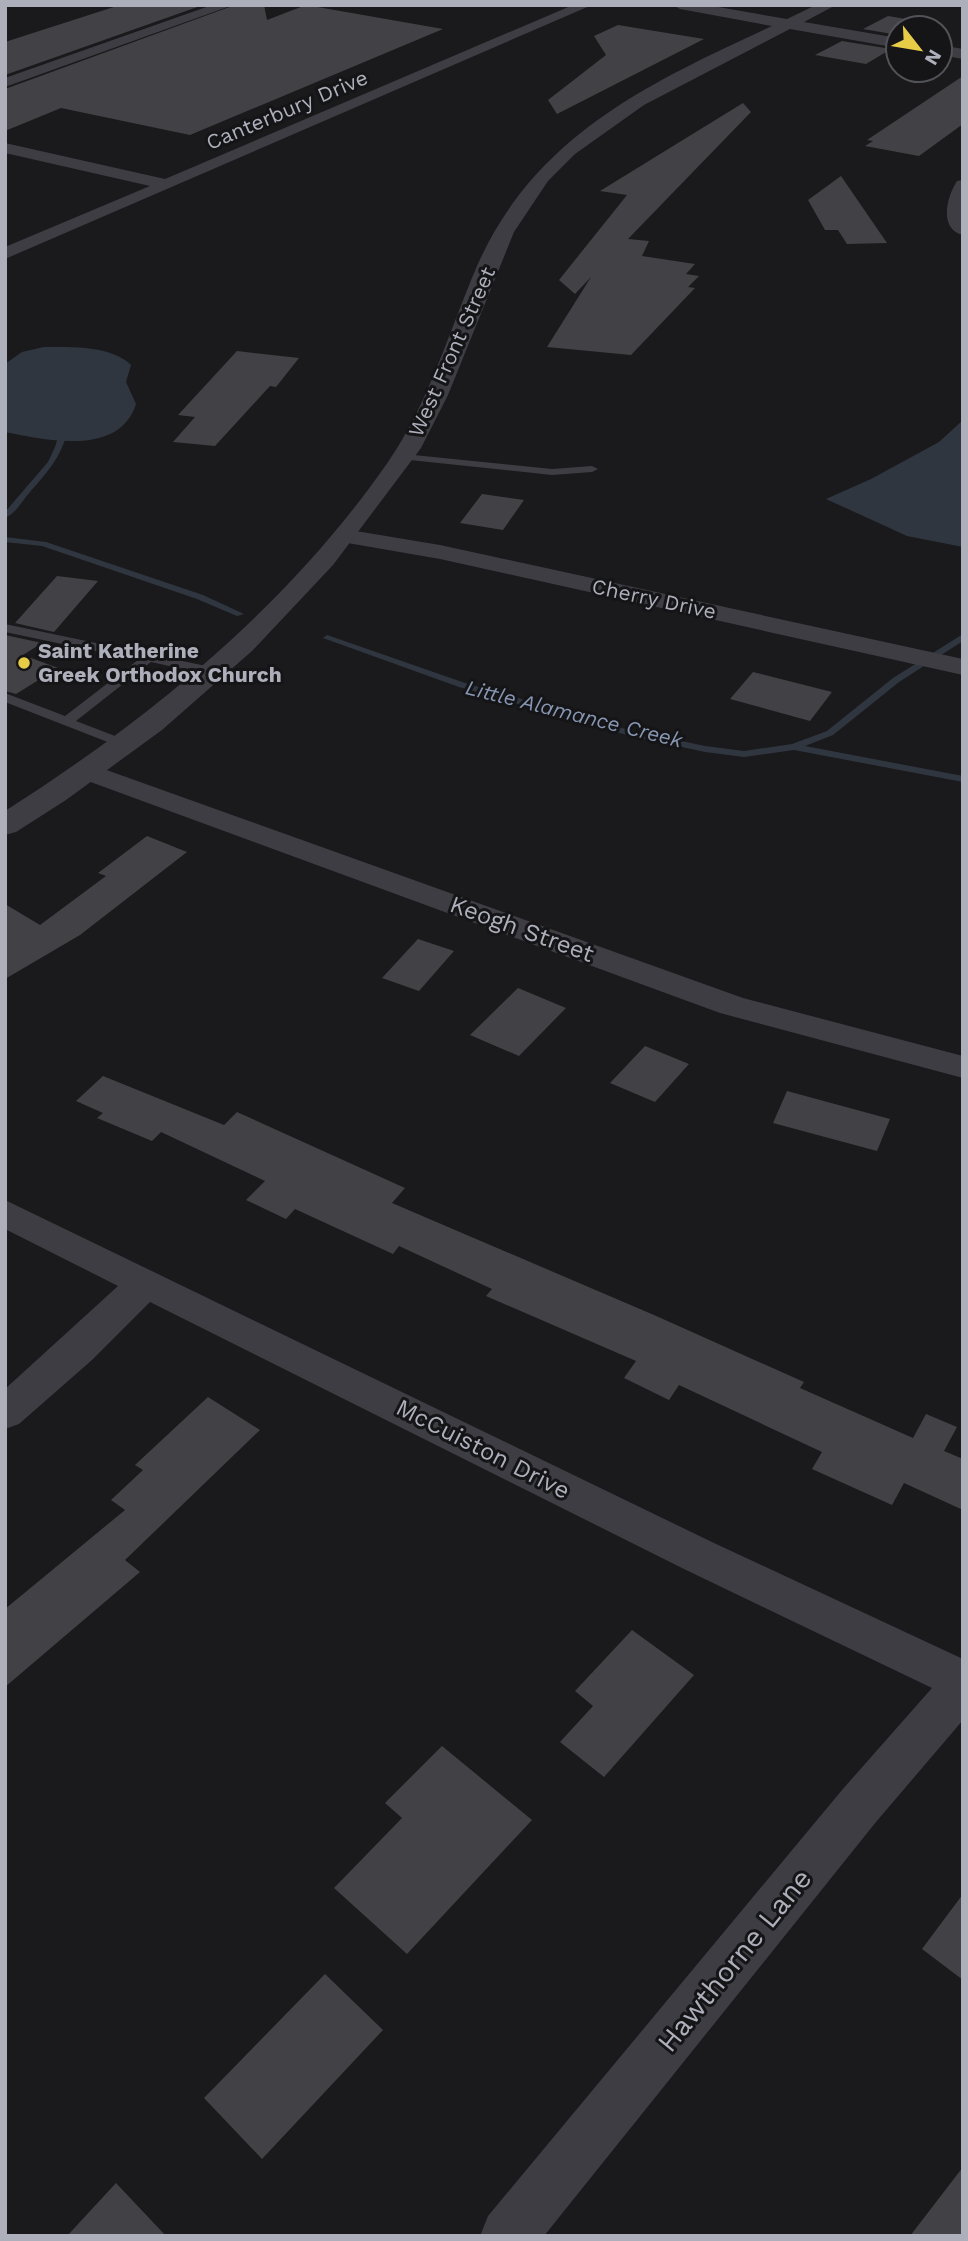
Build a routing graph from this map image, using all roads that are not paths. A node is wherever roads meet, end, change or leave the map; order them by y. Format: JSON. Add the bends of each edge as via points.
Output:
{"nodes":[{"id":1,"x":226,"y":5,"type":"edge"},
{"id":2,"x":585,"y":5,"type":"edge"},
{"id":3,"x":680,"y":5,"type":"edge"},
{"id":4,"x":829,"y":5,"type":"edge"},
{"id":5,"x":786,"y":25,"type":"junction"},
{"id":6,"x":884,"y":41,"type":"edge"},
{"id":7,"x":5,"y":83,"type":"edge"},
{"id":8,"x":5,"y":148,"type":"edge"},
{"id":9,"x":165,"y":184,"type":"junction"},
{"id":10,"x":963,"y":185,"type":"edge"},
{"id":11,"x":963,"y":230,"type":"edge"},
{"id":12,"x":5,"y":254,"type":"edge"},
{"id":13,"x":404,"y":457,"type":"junction"},
{"id":14,"x":592,"y":469,"type":"dead end"},
{"id":15,"x":344,"y":536,"type":"junction"},
{"id":16,"x":8,"y":629,"type":"edge"},
{"id":17,"x":148,"y":658,"type":"junction"},
{"id":18,"x":963,"y":667,"type":"edge"},
{"id":19,"x":211,"y":671,"type":"junction"},
{"id":20,"x":5,"y":697,"type":"edge"},
{"id":21,"x":67,"y":722,"type":"junction"},
{"id":22,"x":123,"y":744,"type":"junction"},
{"id":23,"x":88,"y":771,"type":"junction"},
{"id":24,"x":5,"y":825,"type":"edge"},
{"id":25,"x":963,"y":1067,"type":"edge"},
{"id":26,"x":5,"y":1213,"type":"edge"},
{"id":27,"x":145,"y":1283,"type":"junction"},
{"id":28,"x":5,"y":1413,"type":"edge"},
{"id":29,"x":963,"y":1684,"type":"edge"},
{"id":30,"x":508,"y":2236,"type":"edge"}],
"edges":[{"from":1,"to":7,"type":"street"},
{"from":2,"to":9,"type":"street","name":"Canterbury Drive"},
{"from":3,"to":5,"type":"street"},
{"from":4,"to":5,"type":"street","name":"West Front Street"},
{"from":5,"to":6,"type":"street"},
{"from":5,"to":13,"type":"street","name":"West Front Street","via":[[622,111],[574,145],[542,176],[506,226],[438,392]]},
{"from":8,"to":9,"type":"street"},
{"from":9,"to":12,"type":"street","name":"Canterbury Drive"},
{"from":10,"to":11,"type":"street","via":[[954,197],[952,212]]},
{"from":13,"to":14,"type":"lane","via":[[552,472]]},
{"from":13,"to":15,"type":"street","name":"West Front Street"},
{"from":15,"to":18,"type":"street","name":"Cherry Drive","via":[[440,552]]},
{"from":15,"to":19,"type":"street","name":"West Front Street","via":[[303,585]]},
{"from":16,"to":17,"type":"lane"},
{"from":17,"to":19,"type":"lane"},
{"from":17,"to":21,"type":"lane"},
{"from":19,"to":22,"type":"street","name":"West Front Street"},
{"from":20,"to":21,"type":"lane"},
{"from":21,"to":22,"type":"lane"},
{"from":22,"to":23,"type":"street","name":"West Front Street"},
{"from":23,"to":24,"type":"street","name":"West Front Street"},
{"from":23,"to":25,"type":"street","name":"Keogh Street","via":[[732,1006]]},
{"from":26,"to":27,"type":"street","name":"McCuiston Drive"},
{"from":27,"to":28,"type":"street"},
{"from":27,"to":29,"type":"street","name":"McCuiston Drive"},
{"from":29,"to":30,"type":"street","name":"Hawthorne Lane"}]}
